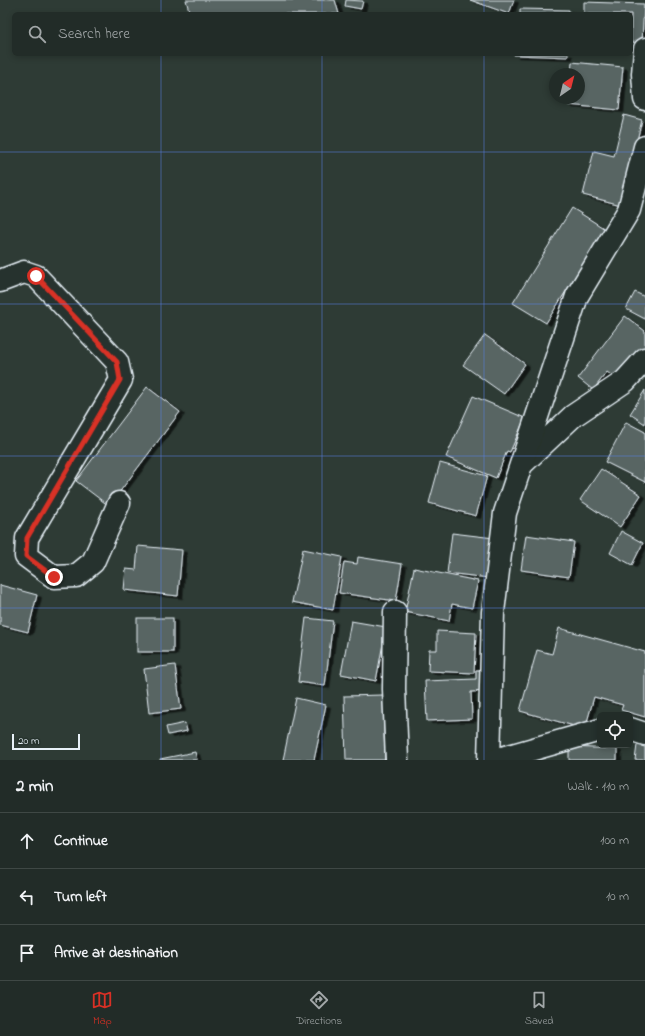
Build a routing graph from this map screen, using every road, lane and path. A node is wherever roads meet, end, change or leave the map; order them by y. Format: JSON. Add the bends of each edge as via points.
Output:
{"nodes":[{"id":1,"x":645,"y":49,"type":"edge"},
{"id":2,"x":645,"y":99,"type":"edge"},
{"id":3,"x":645,"y":147,"type":"edge"},
{"id":4,"x":0,"y":281,"type":"edge"},
{"id":5,"x":645,"y":359,"type":"edge"},
{"id":6,"x":520,"y":466,"type":"junction"},
{"id":7,"x":119,"y":503,"type":"dead end"},
{"id":8,"x":395,"y":612,"type":"dead end"},
{"id":9,"x":633,"y":730,"type":"edge"},
{"id":10,"x":597,"y":731,"type":"edge"},
{"id":11,"x":645,"y":734,"type":"edge"},
{"id":12,"x":396,"y":760,"type":"edge"},
{"id":13,"x":489,"y":760,"type":"edge"},
{"id":14,"x":496,"y":760,"type":"edge"}],
"edges":[{"from":1,"to":2,"type":"street"},
{"from":3,"to":6,"type":"street","via":[[630,210],[577,296]]},
{"from":4,"to":7,"type":"street","via":[[24,272],[36,276],[117,362],[120,380],[27,538],[26,556],[54,577],[76,576],[93,562]]},
{"from":5,"to":6,"type":"street","via":[[625,381],[573,416]]},
{"from":6,"to":13,"type":"street","via":[[505,513],[493,612]]},
{"from":8,"to":12,"type":"street"},
{"from":9,"to":11,"type":"street"},
{"from":10,"to":14,"type":"street"}]}
